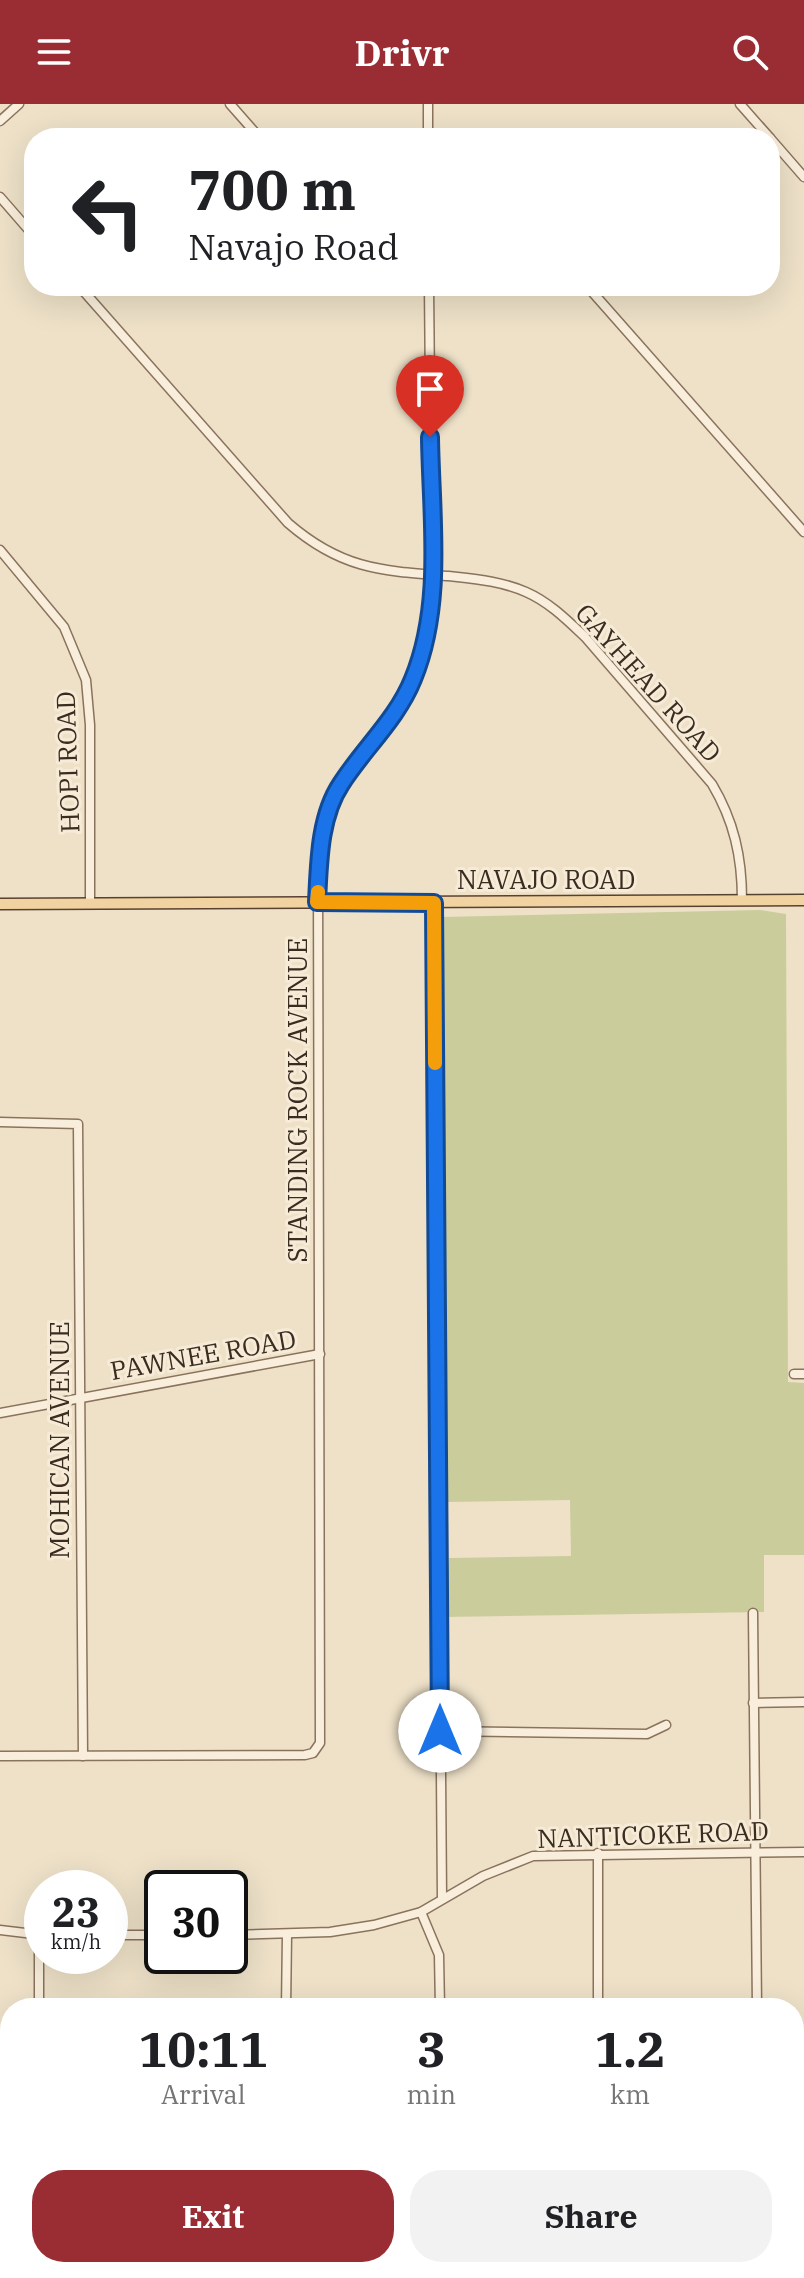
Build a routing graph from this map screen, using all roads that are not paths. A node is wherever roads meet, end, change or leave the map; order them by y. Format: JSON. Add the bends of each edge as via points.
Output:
{"nodes":[{"id":1,"x":19,"y":104,"type":"edge"},
{"id":2,"x":230,"y":104,"type":"edge"},
{"id":3,"x":428,"y":104,"type":"edge"},
{"id":4,"x":740,"y":104,"type":"edge"},
{"id":5,"x":0,"y":121,"type":"edge"},
{"id":6,"x":251,"y":128,"type":"edge"},
{"id":7,"x":428,"y":128,"type":"edge"},
{"id":8,"x":761,"y":128,"type":"edge"},
{"id":9,"x":780,"y":149,"type":"edge"},
{"id":10,"x":804,"y":177,"type":"edge"},
{"id":11,"x":0,"y":197,"type":"edge"},
{"id":12,"x":24,"y":225,"type":"edge"},
{"id":13,"x":88,"y":296,"type":"edge"},
{"id":14,"x":429,"y":296,"type":"edge"},
{"id":15,"x":596,"y":296,"type":"edge"},
{"id":16,"x":804,"y":532,"type":"edge"},
{"id":17,"x":0,"y":550,"type":"edge"},
{"id":18,"x":432,"y":575,"type":"junction"},
{"id":19,"x":742,"y":900,"type":"junction"},
{"id":20,"x":804,"y":900,"type":"edge"},
{"id":21,"x":317,"y":902,"type":"junction"},
{"id":22,"x":434,"y":903,"type":"junction"},
{"id":23,"x":0,"y":904,"type":"edge"},
{"id":24,"x":90,"y":904,"type":"junction"},
{"id":25,"x":0,"y":1122,"type":"edge"},
{"id":26,"x":320,"y":1354,"type":"junction"},
{"id":27,"x":80,"y":1398,"type":"junction"},
{"id":28,"x":0,"y":1413,"type":"edge"},
{"id":29,"x":753,"y":1613,"type":"dead end"},
{"id":30,"x":804,"y":1702,"type":"edge"},
{"id":31,"x":753,"y":1703,"type":"junction"},
{"id":32,"x":666,"y":1725,"type":"dead end"},
{"id":33,"x":440,"y":1731,"type":"junction"},
{"id":34,"x":0,"y":1756,"type":"edge"},
{"id":35,"x":83,"y":1756,"type":"junction"},
{"id":36,"x":758,"y":1852,"type":"junction"},
{"id":37,"x":804,"y":1852,"type":"edge"},
{"id":38,"x":598,"y":1853,"type":"junction"},
{"id":39,"x":442,"y":1899,"type":"junction"},
{"id":40,"x":421,"y":1912,"type":"junction"},
{"id":41,"x":0,"y":1930,"type":"edge"},
{"id":42,"x":24,"y":1933,"type":"edge"},
{"id":43,"x":248,"y":1935,"type":"edge"},
{"id":44,"x":287,"y":1935,"type":"junction"},
{"id":45,"x":40,"y":1974,"type":"edge"},
{"id":46,"x":39,"y":1998,"type":"edge"},
{"id":47,"x":286,"y":1998,"type":"edge"},
{"id":48,"x":440,"y":1998,"type":"edge"},
{"id":49,"x":598,"y":1998,"type":"edge"},
{"id":50,"x":757,"y":1998,"type":"edge"}],
"edges":[{"from":1,"to":5,"type":"street"},
{"from":2,"to":6,"type":"street"},
{"from":3,"to":7,"type":"street"},
{"from":4,"to":8,"type":"street"},
{"from":9,"to":10,"type":"street"},
{"from":11,"to":12,"type":"street"},
{"from":13,"to":18,"type":"street","name":"GAYHEAD ROAD","via":[[304,537],[355,564]]},
{"from":14,"to":18,"type":"street","name":"STANDING ROCK AVENUE"},
{"from":15,"to":16,"type":"street"},
{"from":17,"to":24,"type":"street","name":"HOPI ROAD","via":[[64,627],[86,680]]},
{"from":18,"to":19,"type":"street","name":"GAYHEAD ROAD","via":[[480,579],[527,592],[585,637],[726,807],[740,854]]},
{"from":18,"to":21,"type":"street","name":"STANDING ROCK AVENUE","via":[[429,624],[413,680],[339,786],[330,808]]},
{"from":19,"to":20,"type":"main road","name":"NAVAJO ROAD"},
{"from":19,"to":22,"type":"main road","name":"NAVAJO ROAD"},
{"from":21,"to":22,"type":"main road","name":"NAVAJO ROAD"},
{"from":21,"to":24,"type":"main road","name":"NAVAJO ROAD"},
{"from":21,"to":26,"type":"street","name":"STANDING ROCK AVENUE"},
{"from":22,"to":33,"type":"street"},
{"from":23,"to":24,"type":"main road","name":"NAVAJO ROAD"},
{"from":25,"to":27,"type":"street","name":"MOHICAN AVENUE","via":[[78,1124]]},
{"from":26,"to":27,"type":"street","name":"PAWNEE ROAD"},
{"from":26,"to":35,"type":"street","name":"STANDING ROCK AVENUE","via":[[322,1734],[317,1749],[305,1755]]},
{"from":27,"to":28,"type":"street","name":"PAWNEE ROAD"},
{"from":27,"to":35,"type":"street","name":"MOHICAN AVENUE"},
{"from":29,"to":31,"type":"street"},
{"from":30,"to":31,"type":"street"},
{"from":31,"to":36,"type":"street"},
{"from":32,"to":33,"type":"street","via":[[647,1734]]},
{"from":33,"to":39,"type":"street"},
{"from":34,"to":35,"type":"street"},
{"from":36,"to":37,"type":"street","name":"NANTICOKE ROAD"},
{"from":36,"to":38,"type":"street","name":"NANTICOKE ROAD"},
{"from":36,"to":50,"type":"street"},
{"from":38,"to":39,"type":"street","name":"NANTICOKE ROAD","via":[[533,1856]]},
{"from":38,"to":49,"type":"street"},
{"from":39,"to":40,"type":"street","name":"NANTICOKE ROAD"},
{"from":40,"to":44,"type":"street","name":"NANTICOKE ROAD","via":[[374,1925]]},
{"from":40,"to":48,"type":"street","via":[[439,1955]]},
{"from":41,"to":42,"type":"street"},
{"from":43,"to":44,"type":"street","name":"NANTICOKE ROAD"},
{"from":44,"to":47,"type":"street"},
{"from":45,"to":46,"type":"street"}]}
